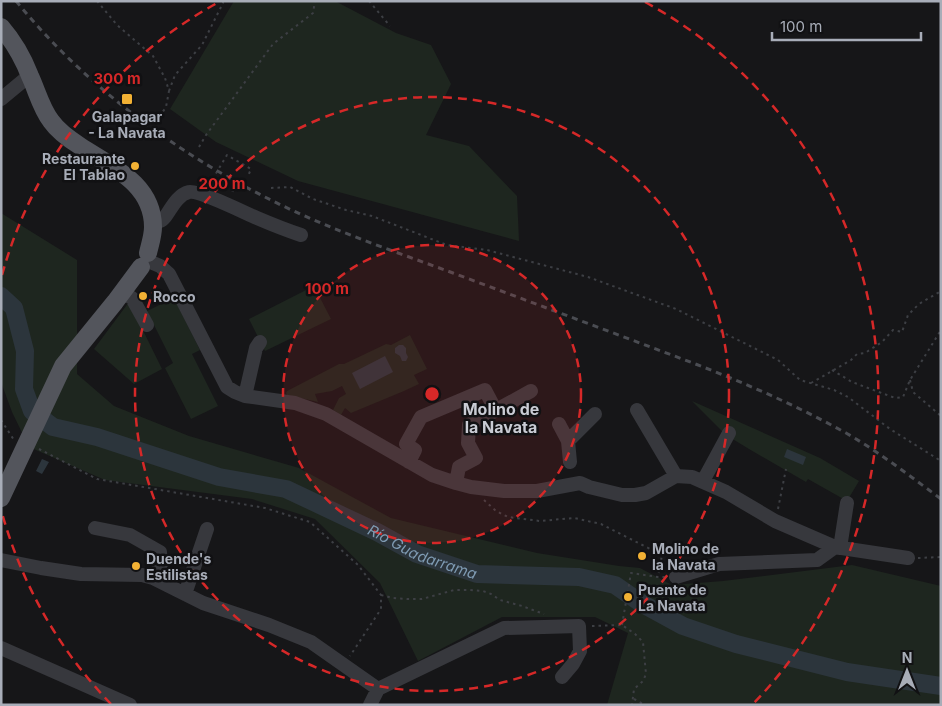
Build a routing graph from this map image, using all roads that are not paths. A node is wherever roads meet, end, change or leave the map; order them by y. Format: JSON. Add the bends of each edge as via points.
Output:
{"nodes":[{"id":1,"x":1,"y":27,"type":"edge"},
{"id":2,"x":30,"y":75,"type":"junction"},
{"id":3,"x":1,"y":99,"type":"edge"},
{"id":4,"x":152,"y":222,"type":"junction"},
{"id":5,"x":301,"y":235,"type":"dead end"},
{"id":6,"x":147,"y":261,"type":"junction"},
{"id":7,"x":122,"y":293,"type":"junction"},
{"id":8,"x":147,"y":325,"type":"dead end"},
{"id":9,"x":260,"y":342,"type":"dead end"},
{"id":10,"x":531,"y":391,"type":"dead end"},
{"id":11,"x":245,"y":396,"type":"junction"},
{"id":12,"x":495,"y":409,"type":"junction"},
{"id":13,"x":637,"y":410,"type":"dead end"},
{"id":14,"x":595,"y":414,"type":"dead end"},
{"id":15,"x":559,"y":424,"type":"dead end"},
{"id":16,"x":729,"y":433,"type":"dead end"},
{"id":17,"x":568,"y":441,"type":"junction"},
{"id":18,"x":409,"y":462,"type":"junction"},
{"id":19,"x":570,"y":462,"type":"dead end"},
{"id":20,"x":676,"y":476,"type":"junction"},
{"id":21,"x":703,"y":481,"type":"junction"},
{"id":22,"x":456,"y":483,"type":"junction"},
{"id":23,"x":1,"y":498,"type":"edge"},
{"id":24,"x":847,"y":502,"type":"dead end"},
{"id":25,"x":95,"y":528,"type":"dead end"},
{"id":26,"x":207,"y":529,"type":"dead end"},
{"id":27,"x":837,"y":547,"type":"junction"},
{"id":28,"x":908,"y":558,"type":"road end"},
{"id":29,"x":1,"y":560,"type":"edge"},
{"id":30,"x":676,"y":577,"type":"road end"},
{"id":31,"x":153,"y":578,"type":"junction"},
{"id":32,"x":185,"y":594,"type":"junction"},
{"id":33,"x":1,"y":648,"type":"edge"},
{"id":34,"x":562,"y":677,"type":"dead end"},
{"id":35,"x":378,"y":689,"type":"junction"},
{"id":36,"x":130,"y":705,"type":"edge"},
{"id":37,"x":370,"y":705,"type":"edge"}],
"edges":[{"from":1,"to":2,"type":"main road","via":[[20,52]]},
{"from":2,"to":3,"type":"street"},
{"from":2,"to":4,"type":"main road","via":[[54,126],[134,183],[145,197]]},
{"from":4,"to":5,"type":"street","via":[[164,219],[175,201],[191,191]]},
{"from":4,"to":6,"type":"main road"},
{"from":6,"to":7,"type":"main road"},
{"from":6,"to":11,"type":"street","via":[[169,274],[228,387]]},
{"from":7,"to":8,"type":"street","via":[[132,298]]},
{"from":7,"to":23,"type":"main road","via":[[64,366],[32,448]]},
{"from":9,"to":11,"type":"street"},
{"from":10,"to":12,"type":"street"},
{"from":11,"to":18,"type":"street","via":[[295,403],[326,414]]},
{"from":12,"to":18,"type":"street","via":[[485,390],[421,417],[406,444],[415,450]]},
{"from":12,"to":22,"type":"street","via":[[469,425],[468,443],[476,458],[459,467]]},
{"from":13,"to":20,"type":"street"},
{"from":14,"to":17,"type":"street"},
{"from":15,"to":17,"type":"street"},
{"from":16,"to":21,"type":"street"},
{"from":17,"to":19,"type":"street"},
{"from":18,"to":22,"type":"street"},
{"from":20,"to":21,"type":"street"},
{"from":20,"to":22,"type":"street","via":[[646,493],[635,495],[622,495],[580,483],[537,491],[504,491]]},
{"from":21,"to":27,"type":"street","via":[[775,521]]},
{"from":24,"to":27,"type":"street"},
{"from":25,"to":31,"type":"street","via":[[130,535],[160,552],[161,565]]},
{"from":26,"to":32,"type":"street"},
{"from":27,"to":28,"type":"street"},
{"from":27,"to":30,"type":"street","via":[[817,560],[719,564]]},
{"from":29,"to":31,"type":"street","via":[[81,574]]},
{"from":31,"to":32,"type":"street"},
{"from":32,"to":35,"type":"street","via":[[311,642]]},
{"from":33,"to":36,"type":"street"},
{"from":34,"to":35,"type":"street","via":[[580,651],[579,626],[504,628]]},
{"from":35,"to":37,"type":"street"}]}
